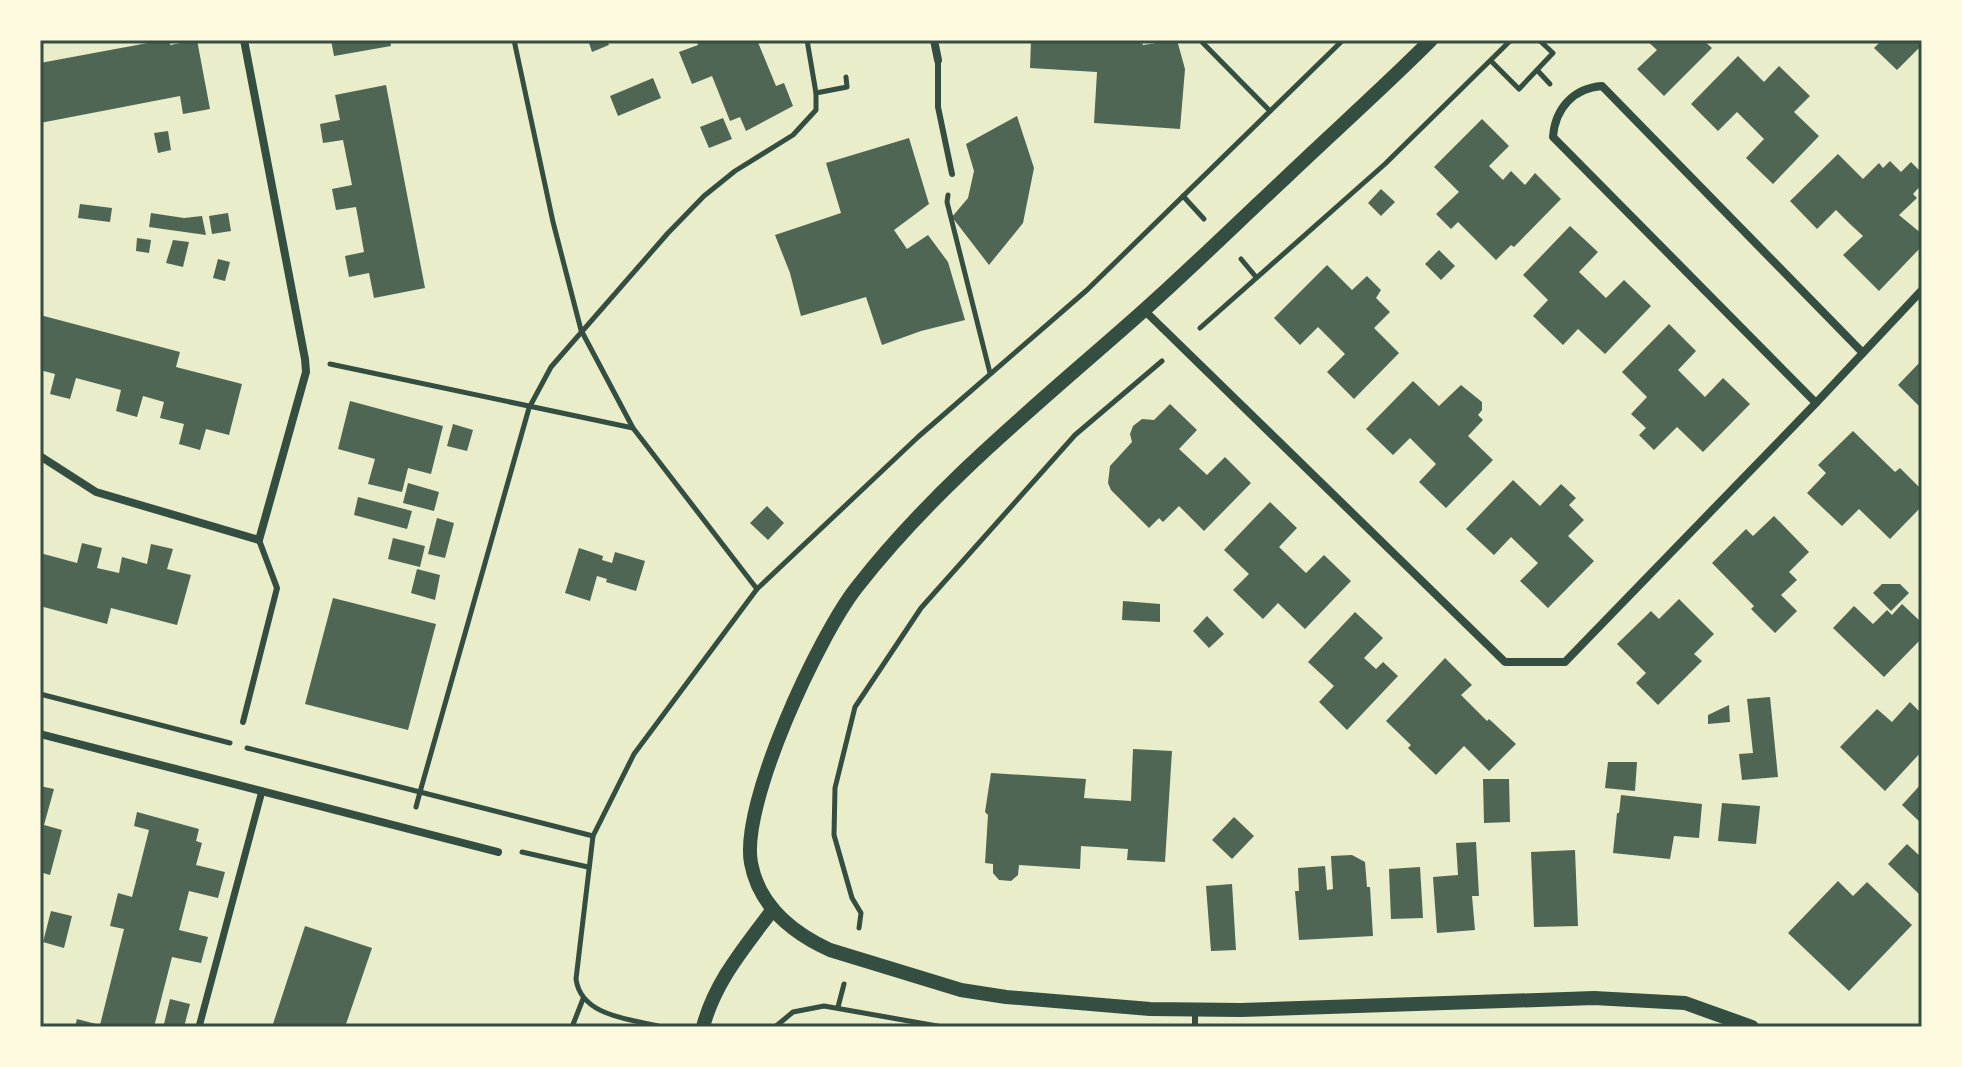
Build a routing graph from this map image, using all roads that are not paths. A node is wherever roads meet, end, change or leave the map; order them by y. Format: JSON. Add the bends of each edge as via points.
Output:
{"nodes":[{"id":1,"x":244,"y":40,"type":"edge"},
{"id":2,"x":934,"y":40,"type":"edge"},
{"id":3,"x":1431,"y":40,"type":"edge"},
{"id":4,"x":938,"y":60,"type":"joint"},
{"id":5,"x":952,"y":174,"type":"road end"},
{"id":6,"x":1922,"y":290,"type":"edge"},
{"id":7,"x":1144,"y":310,"type":"junction"},
{"id":8,"x":1863,"y":353,"type":"junction"},
{"id":9,"x":1816,"y":403,"type":"junction"},
{"id":10,"x":40,"y":456,"type":"edge"},
{"id":11,"x":259,"y":540,"type":"junction"},
{"id":12,"x":243,"y":722,"type":"dead end"},
{"id":13,"x":40,"y":734,"type":"edge"},
{"id":14,"x":262,"y":791,"type":"junction"},
{"id":15,"x":498,"y":852,"type":"road end"},
{"id":16,"x":773,"y":909,"type":"junction"},
{"id":17,"x":1195,"y":1011,"type":"junction"},
{"id":18,"x":199,"y":1027,"type":"edge"},
{"id":19,"x":703,"y":1027,"type":"edge"},
{"id":20,"x":1195,"y":1027,"type":"edge"},
{"id":21,"x":1752,"y":1027,"type":"edge"}],
"edges":[{"from":1,"to":11,"type":"street","via":[[306,372]]},
{"from":2,"to":4,"type":"street"},
{"from":3,"to":7,"type":"street"},
{"from":4,"to":5,"type":"lane","via":[[938,107]]},
{"from":6,"to":8,"type":"street"},
{"from":7,"to":9,"type":"street","via":[[1505,662],[1565,662]]},
{"from":7,"to":16,"type":"street","via":[[967,467],[898,536],[854,590],[799,689],[758,807],[751,862]]},
{"from":8,"to":9,"type":"street"},
{"from":8,"to":9,"type":"street","via":[[1602,86],[1586,87],[1566,101],[1553,137]]},
{"from":10,"to":11,"type":"street","via":[[96,492]]},
{"from":11,"to":12,"type":"lane","via":[[277,588]]},
{"from":13,"to":14,"type":"street"},
{"from":14,"to":15,"type":"street"},
{"from":14,"to":18,"type":"street"},
{"from":16,"to":17,"type":"street","via":[[812,942],[961,990]]},
{"from":16,"to":19,"type":"street","via":[[724,975]]},
{"from":17,"to":20,"type":"lane"},
{"from":17,"to":21,"type":"street","via":[[1594,998],[1685,1003]]}]}
